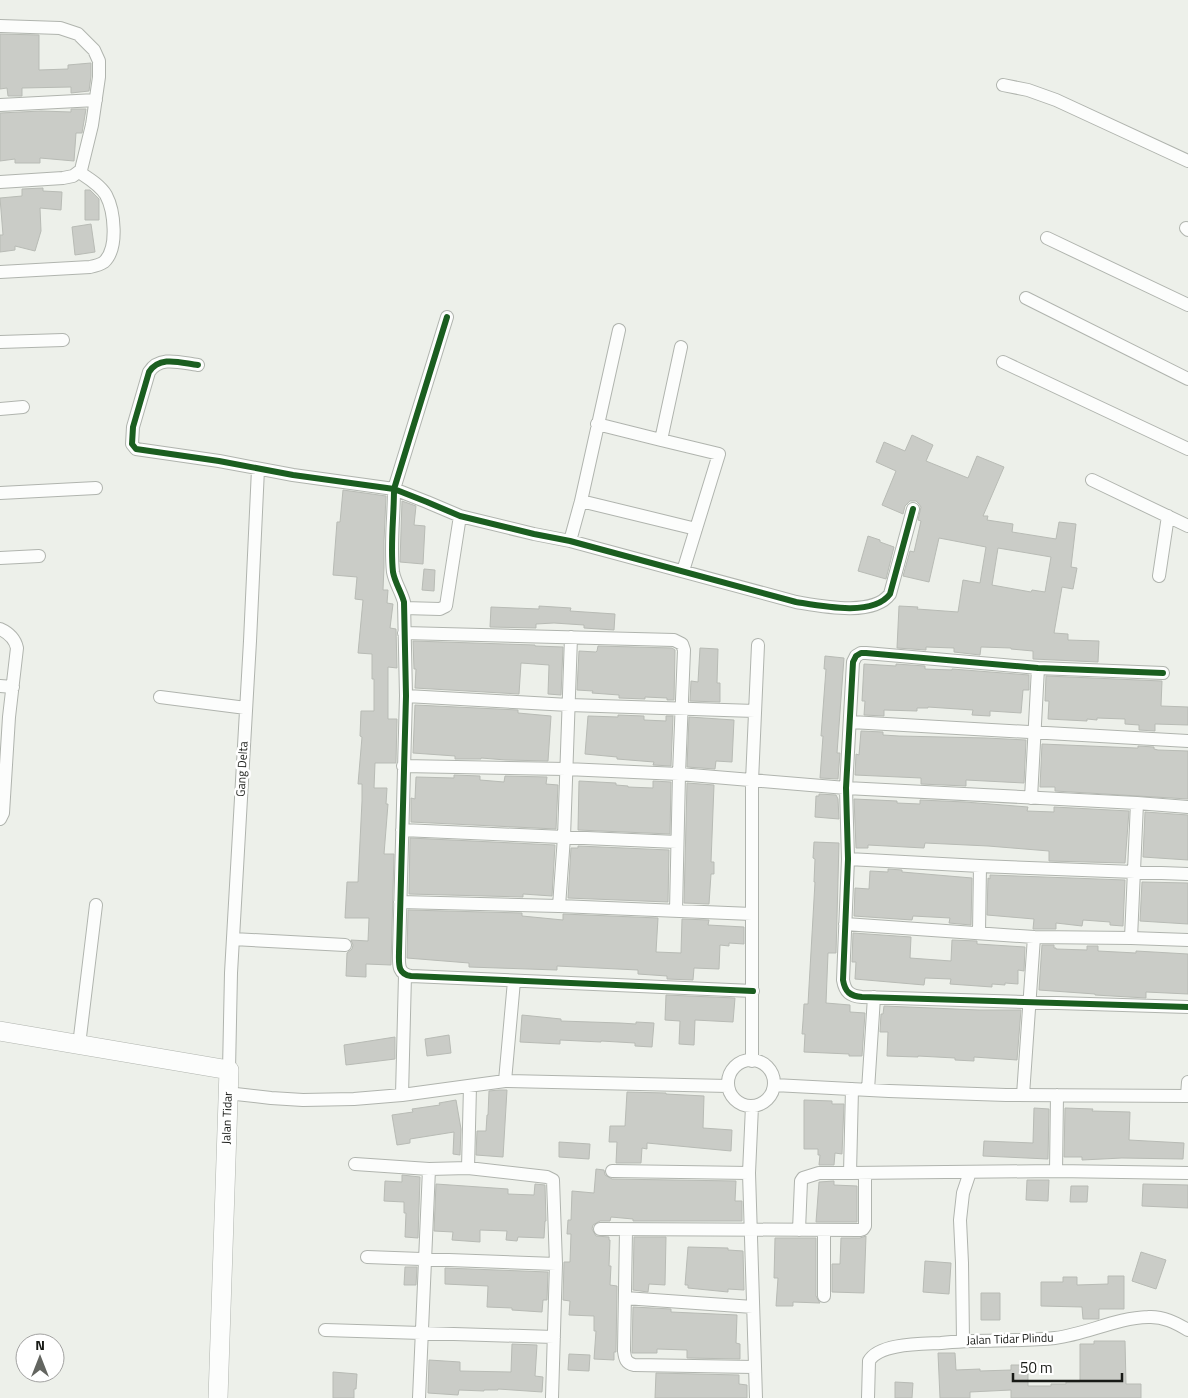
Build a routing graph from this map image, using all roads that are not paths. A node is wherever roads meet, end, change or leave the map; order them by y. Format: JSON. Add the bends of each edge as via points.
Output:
{"nodes":[{"id":1,"x":0,"y":26,"type":"edge"},
{"id":2,"x":1003,"y":85,"type":"dead end"},
{"id":3,"x":96,"y":100,"type":"junction"},
{"id":4,"x":0,"y":105,"type":"edge"},
{"id":5,"x":1188,"y":161,"type":"edge"},
{"id":6,"x":79,"y":172,"type":"junction"},
{"id":7,"x":0,"y":182,"type":"edge"},
{"id":8,"x":1047,"y":238,"type":"dead end"},
{"id":9,"x":0,"y":272,"type":"edge"},
{"id":10,"x":1026,"y":298,"type":"dead end"},
{"id":11,"x":1188,"y":305,"type":"edge"},
{"id":12,"x":447,"y":317,"type":"dead end"},
{"id":13,"x":619,"y":330,"type":"dead end"},
{"id":14,"x":63,"y":340,"type":"dead end"},
{"id":15,"x":0,"y":342,"type":"edge"},
{"id":16,"x":681,"y":347,"type":"dead end"},
{"id":17,"x":1003,"y":362,"type":"dead end"},
{"id":18,"x":198,"y":365,"type":"dead end"},
{"id":19,"x":1188,"y":380,"type":"edge"},
{"id":20,"x":23,"y":407,"type":"dead end"},
{"id":21,"x":0,"y":409,"type":"edge"},
{"id":22,"x":597,"y":424,"type":"junction"},
{"id":23,"x":661,"y":440,"type":"junction"},
{"id":24,"x":1188,"y":449,"type":"edge"},
{"id":25,"x":258,"y":469,"type":"junction"},
{"id":26,"x":1092,"y":480,"type":"dead end"},
{"id":27,"x":96,"y":488,"type":"dead end"},
{"id":28,"x":394,"y":489,"type":"junction"},
{"id":29,"x":0,"y":492,"type":"edge"},
{"id":30,"x":581,"y":501,"type":"junction"},
{"id":31,"x":913,"y":510,"type":"dead end"},
{"id":32,"x":460,"y":516,"type":"junction"},
{"id":33,"x":1168,"y":516,"type":"junction"},
{"id":34,"x":1188,"y":526,"type":"edge"},
{"id":35,"x":696,"y":528,"type":"junction"},
{"id":36,"x":570,"y":541,"type":"junction"},
{"id":37,"x":39,"y":556,"type":"dead end"},
{"id":38,"x":0,"y":558,"type":"edge"},
{"id":39,"x":683,"y":571,"type":"junction"},
{"id":40,"x":1159,"y":576,"type":"dead end"},
{"id":41,"x":404,"y":608,"type":"junction"},
{"id":42,"x":0,"y":629,"type":"edge"},
{"id":43,"x":404,"y":633,"type":"junction"},
{"id":44,"x":571,"y":637,"type":"junction"},
{"id":45,"x":758,"y":645,"type":"dead end"},
{"id":46,"x":1038,"y":668,"type":"junction"},
{"id":47,"x":1163,"y":673,"type":"dead end"},
{"id":48,"x":0,"y":686,"type":"edge"},
{"id":49,"x":13,"y":688,"type":"junction"},
{"id":50,"x":406,"y":696,"type":"junction"},
{"id":51,"x":160,"y":697,"type":"dead end"},
{"id":52,"x":569,"y":705,"type":"junction"},
{"id":53,"x":246,"y":708,"type":"junction"},
{"id":54,"x":682,"y":708,"type":"junction"},
{"id":55,"x":755,"y":711,"type":"junction"},
{"id":56,"x":851,"y":722,"type":"junction"},
{"id":57,"x":1034,"y":733,"type":"junction"},
{"id":58,"x":1188,"y":741,"type":"edge"},
{"id":59,"x":3,"y":753,"type":"edge"},
{"id":60,"x":403,"y":766,"type":"junction"},
{"id":61,"x":566,"y":769,"type":"junction"},
{"id":62,"x":679,"y":774,"type":"junction"},
{"id":63,"x":752,"y":781,"type":"junction"},
{"id":64,"x":846,"y":788,"type":"junction"},
{"id":65,"x":1032,"y":798,"type":"junction"},
{"id":66,"x":1137,"y":803,"type":"junction"},
{"id":67,"x":1188,"y":808,"type":"edge"},
{"id":68,"x":0,"y":820,"type":"edge"},
{"id":69,"x":402,"y":830,"type":"junction"},
{"id":70,"x":564,"y":837,"type":"junction"},
{"id":71,"x":677,"y":842,"type":"junction"},
{"id":72,"x":848,"y":859,"type":"junction"},
{"id":73,"x":980,"y":866,"type":"junction"},
{"id":74,"x":1133,"y":873,"type":"junction"},
{"id":75,"x":1188,"y":874,"type":"edge"},
{"id":76,"x":400,"y":902,"type":"junction"},
{"id":77,"x":96,"y":904,"type":"dead end"},
{"id":78,"x":559,"y":906,"type":"junction"},
{"id":79,"x":676,"y":911,"type":"junction"},
{"id":80,"x":752,"y":914,"type":"junction"},
{"id":81,"x":845,"y":924,"type":"junction"},
{"id":82,"x":979,"y":932,"type":"junction"},
{"id":83,"x":1034,"y":937,"type":"junction"},
{"id":84,"x":1131,"y":938,"type":"junction"},
{"id":85,"x":233,"y":939,"type":"junction"},
{"id":86,"x":1188,"y":940,"type":"edge"},
{"id":87,"x":345,"y":945,"type":"dead end"},
{"id":88,"x":405,"y":975,"type":"junction"},
{"id":89,"x":514,"y":981,"type":"junction"},
{"id":90,"x":753,"y":991,"type":"junction"},
{"id":91,"x":874,"y":997,"type":"junction"},
{"id":92,"x":1029,"y":1002,"type":"junction"},
{"id":93,"x":1188,"y":1007,"type":"edge"},
{"id":94,"x":0,"y":1031,"type":"edge"},
{"id":95,"x":79,"y":1045,"type":"junction"},
{"id":96,"x":752,"y":1061,"type":"junction"},
{"id":97,"x":229,"y":1070,"type":"junction"},
{"id":98,"x":505,"y":1081,"type":"junction"},
{"id":99,"x":1188,"y":1082,"type":"edge"},
{"id":100,"x":774,"y":1085,"type":"junction"},
{"id":101,"x":470,"y":1086,"type":"junction"},
{"id":102,"x":728,"y":1086,"type":"junction"},
{"id":103,"x":852,"y":1089,"type":"junction"},
{"id":104,"x":868,"y":1090,"type":"junction"},
{"id":105,"x":227,"y":1093,"type":"junction"},
{"id":106,"x":402,"y":1095,"type":"junction"},
{"id":107,"x":1023,"y":1095,"type":"junction"},
{"id":108,"x":1057,"y":1095,"type":"junction"},
{"id":109,"x":1188,"y":1096,"type":"edge"},
{"id":110,"x":752,"y":1106,"type":"junction"},
{"id":111,"x":355,"y":1164,"type":"dead end"},
{"id":112,"x":468,"y":1168,"type":"junction"},
{"id":113,"x":428,"y":1169,"type":"junction"},
{"id":114,"x":612,"y":1171,"type":"dead end"},
{"id":115,"x":1056,"y":1171,"type":"junction"},
{"id":116,"x":970,"y":1172,"type":"junction"},
{"id":117,"x":749,"y":1173,"type":"junction"},
{"id":118,"x":850,"y":1173,"type":"junction"},
{"id":119,"x":865,"y":1173,"type":"junction"},
{"id":120,"x":1188,"y":1173,"type":"edge"},
{"id":121,"x":600,"y":1229,"type":"dead end"},
{"id":122,"x":626,"y":1230,"type":"junction"},
{"id":123,"x":752,"y":1230,"type":"junction"},
{"id":124,"x":799,"y":1230,"type":"junction"},
{"id":125,"x":824,"y":1230,"type":"junction"},
{"id":126,"x":367,"y":1257,"type":"dead end"},
{"id":127,"x":425,"y":1260,"type":"junction"},
{"id":128,"x":556,"y":1264,"type":"junction"},
{"id":129,"x":824,"y":1296,"type":"dead end"},
{"id":130,"x":625,"y":1298,"type":"junction"},
{"id":131,"x":753,"y":1307,"type":"junction"},
{"id":132,"x":325,"y":1330,"type":"dead end"},
{"id":133,"x":1188,"y":1330,"type":"edge"},
{"id":134,"x":422,"y":1332,"type":"junction"},
{"id":135,"x":554,"y":1336,"type":"junction"},
{"id":136,"x":963,"y":1341,"type":"junction"},
{"id":137,"x":754,"y":1367,"type":"junction"},
{"id":138,"x":218,"y":1398,"type":"edge"},
{"id":139,"x":419,"y":1398,"type":"edge"},
{"id":140,"x":552,"y":1398,"type":"edge"},
{"id":141,"x":756,"y":1398,"type":"edge"},
{"id":142,"x":868,"y":1398,"type":"edge"}],
"edges":[{"from":1,"to":3,"type":"street","via":[[60,28],[78,34],[98,56]]},
{"from":2,"to":5,"type":"street","via":[[1056,100]]},
{"from":3,"to":4,"type":"street"},
{"from":3,"to":6,"type":"street","via":[[83,166]]},
{"from":6,"to":7,"type":"street","via":[[63,178]]},
{"from":6,"to":9,"type":"street","via":[[106,194],[114,226],[109,256],[98,266]]},
{"from":8,"to":11,"type":"street"},
{"from":10,"to":19,"type":"street"},
{"from":12,"to":28,"type":"street"},
{"from":13,"to":22,"type":"street"},
{"from":14,"to":15,"type":"street"},
{"from":16,"to":23,"type":"street"},
{"from":17,"to":24,"type":"street"},
{"from":18,"to":25,"type":"street","via":[[166,361],[153,367],[133,427],[132,446],[149,452]]},
{"from":20,"to":21,"type":"street"},
{"from":22,"to":23,"type":"street"},
{"from":22,"to":30,"type":"street"},
{"from":23,"to":35,"type":"street","via":[[719,454]]},
{"from":25,"to":28,"type":"street"},
{"from":25,"to":53,"type":"street","name":"Gang Delta"},
{"from":26,"to":33,"type":"street"},
{"from":27,"to":29,"type":"street"},
{"from":28,"to":32,"type":"street"},
{"from":28,"to":41,"type":"street","via":[[393,573]]},
{"from":30,"to":35,"type":"street"},
{"from":30,"to":36,"type":"street"},
{"from":31,"to":39,"type":"street","via":[[890,594],[878,604],[856,608],[823,607]]},
{"from":32,"to":36,"type":"street"},
{"from":32,"to":41,"type":"street","via":[[446,606],[440,609]]},
{"from":33,"to":34,"type":"street"},
{"from":33,"to":40,"type":"street"},
{"from":35,"to":39,"type":"street"},
{"from":36,"to":39,"type":"street"},
{"from":37,"to":38,"type":"street"},
{"from":41,"to":43,"type":"street"},
{"from":42,"to":49,"type":"street","via":[[16,643]]},
{"from":43,"to":44,"type":"street"},
{"from":43,"to":50,"type":"street"},
{"from":44,"to":52,"type":"street"},
{"from":44,"to":54,"type":"street","via":[[680,642],[684,650]]},
{"from":45,"to":55,"type":"street"},
{"from":46,"to":47,"type":"street"},
{"from":46,"to":56,"type":"street","via":[[861,654],[853,662]]},
{"from":46,"to":57,"type":"street"},
{"from":48,"to":49,"type":"street"},
{"from":49,"to":59,"type":"street"},
{"from":50,"to":52,"type":"street"},
{"from":50,"to":60,"type":"street"},
{"from":51,"to":53,"type":"street"},
{"from":52,"to":54,"type":"street"},
{"from":52,"to":61,"type":"street"},
{"from":53,"to":85,"type":"street","name":"Gang Delta"},
{"from":54,"to":55,"type":"street"},
{"from":54,"to":62,"type":"street"},
{"from":55,"to":63,"type":"street"},
{"from":56,"to":57,"type":"street"},
{"from":56,"to":64,"type":"street"},
{"from":57,"to":58,"type":"street"},
{"from":57,"to":65,"type":"street"},
{"from":59,"to":68,"type":"street","via":[[3,813]]},
{"from":60,"to":61,"type":"street"},
{"from":60,"to":69,"type":"street"},
{"from":61,"to":62,"type":"street"},
{"from":61,"to":70,"type":"street"},
{"from":62,"to":63,"type":"street"},
{"from":62,"to":71,"type":"street"},
{"from":63,"to":64,"type":"street"},
{"from":63,"to":80,"type":"street"},
{"from":64,"to":65,"type":"street"},
{"from":64,"to":72,"type":"street"},
{"from":65,"to":66,"type":"street"},
{"from":66,"to":67,"type":"street"},
{"from":66,"to":74,"type":"street"},
{"from":69,"to":70,"type":"street"},
{"from":69,"to":76,"type":"street"},
{"from":70,"to":71,"type":"street"},
{"from":70,"to":78,"type":"street"},
{"from":71,"to":79,"type":"street"},
{"from":72,"to":73,"type":"street"},
{"from":72,"to":81,"type":"street"},
{"from":73,"to":74,"type":"street"},
{"from":73,"to":82,"type":"street"},
{"from":74,"to":75,"type":"street"},
{"from":74,"to":84,"type":"street"},
{"from":76,"to":78,"type":"street"},
{"from":76,"to":88,"type":"street","via":[[399,962]]},
{"from":77,"to":95,"type":"street"},
{"from":78,"to":79,"type":"street"},
{"from":79,"to":80,"type":"street"},
{"from":80,"to":90,"type":"street"},
{"from":81,"to":82,"type":"street"},
{"from":81,"to":91,"type":"street","via":[[844,988],[851,995]]},
{"from":82,"to":83,"type":"street"},
{"from":83,"to":84,"type":"street"},
{"from":83,"to":92,"type":"street"},
{"from":84,"to":86,"type":"street"},
{"from":85,"to":87,"type":"street"},
{"from":85,"to":97,"type":"street","name":"Gang Delta"},
{"from":88,"to":89,"type":"street"},
{"from":88,"to":106,"type":"street"},
{"from":89,"to":90,"type":"street"},
{"from":89,"to":98,"type":"street"},
{"from":90,"to":96,"type":"street"},
{"from":91,"to":92,"type":"street"},
{"from":91,"to":104,"type":"street"},
{"from":92,"to":93,"type":"street"},
{"from":92,"to":107,"type":"street"},
{"from":94,"to":95,"type":"main road"},
{"from":95,"to":97,"type":"main road"},
{"from":96,"to":100,"type":"street","via":[[768,1068]]},
{"from":96,"to":102,"type":"street","via":[[737,1065]]},
{"from":97,"to":105,"type":"main road","name":"Jalan Tidar"},
{"from":98,"to":101,"type":"street"},
{"from":98,"to":102,"type":"street"},
{"from":99,"to":109,"type":"street"},
{"from":100,"to":103,"type":"street"},
{"from":100,"to":110,"type":"street","via":[[764,1102]]},
{"from":101,"to":106,"type":"street"},
{"from":101,"to":112,"type":"street"},
{"from":102,"to":110,"type":"street","via":[[736,1101]]},
{"from":103,"to":104,"type":"street"},
{"from":103,"to":118,"type":"street"},
{"from":104,"to":107,"type":"street"},
{"from":105,"to":106,"type":"street","via":[[303,1100]]},
{"from":105,"to":138,"type":"main road","name":"Jalan Tidar"},
{"from":107,"to":108,"type":"street"},
{"from":108,"to":109,"type":"street"},
{"from":108,"to":115,"type":"street"},
{"from":110,"to":117,"type":"street"},
{"from":111,"to":113,"type":"street"},
{"from":112,"to":113,"type":"street"},
{"from":112,"to":128,"type":"street","via":[[553,1180]]},
{"from":113,"to":127,"type":"street"},
{"from":114,"to":117,"type":"street"},
{"from":115,"to":116,"type":"street"},
{"from":115,"to":120,"type":"street"},
{"from":116,"to":119,"type":"street"},
{"from":116,"to":136,"type":"street","via":[[960,1220]]},
{"from":117,"to":123,"type":"street"},
{"from":118,"to":119,"type":"street"},
{"from":118,"to":124,"type":"street","via":[[811,1174],[803,1178]]},
{"from":119,"to":125,"type":"street","via":[[864,1228]]},
{"from":121,"to":122,"type":"street"},
{"from":122,"to":123,"type":"street"},
{"from":122,"to":130,"type":"street"},
{"from":123,"to":124,"type":"street"},
{"from":123,"to":131,"type":"street"},
{"from":124,"to":125,"type":"street"},
{"from":125,"to":129,"type":"street"},
{"from":126,"to":127,"type":"street"},
{"from":127,"to":128,"type":"street"},
{"from":127,"to":134,"type":"street"},
{"from":128,"to":135,"type":"street"},
{"from":130,"to":131,"type":"street"},
{"from":130,"to":137,"type":"street","via":[[624,1351],[629,1364]]},
{"from":131,"to":137,"type":"street"},
{"from":132,"to":134,"type":"street"},
{"from":133,"to":136,"type":"street","name":"Jalan Tidar Plindu","via":[[1151,1316],[1131,1318],[1057,1338]]},
{"from":134,"to":135,"type":"street"},
{"from":134,"to":139,"type":"street"},
{"from":135,"to":140,"type":"street"},
{"from":136,"to":142,"type":"street","name":"Jalan Tidar Plindu","via":[[894,1347],[876,1353],[868,1366]]},
{"from":137,"to":141,"type":"street"}]}
